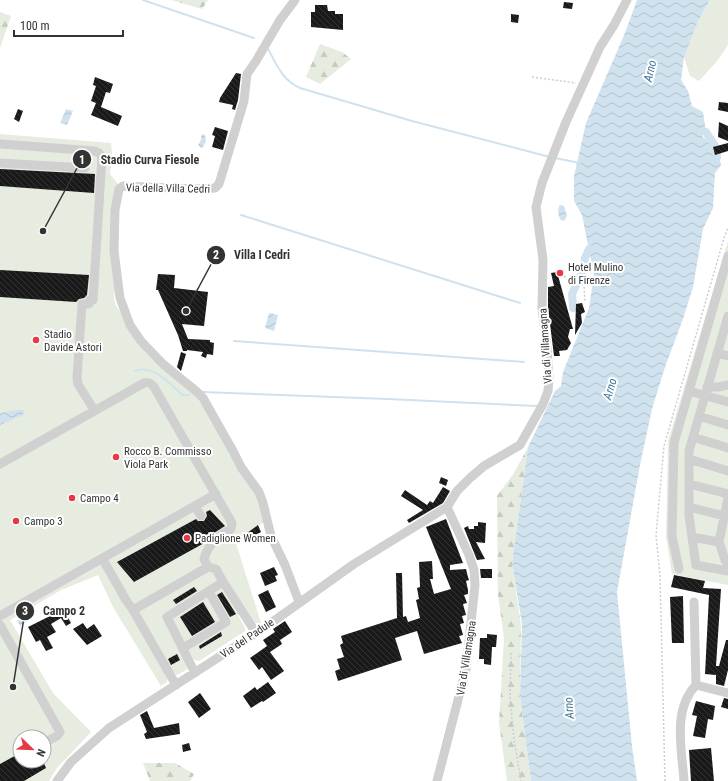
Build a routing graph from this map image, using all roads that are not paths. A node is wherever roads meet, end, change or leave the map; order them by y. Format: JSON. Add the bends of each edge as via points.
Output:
{"nodes":[{"id":1,"x":295,"y":0,"type":"edge"},
{"id":2,"x":627,"y":0,"type":"edge"},
{"id":3,"x":0,"y":144,"type":"edge"},
{"id":4,"x":86,"y":150,"type":"junction"},
{"id":5,"x":0,"y":163,"type":"edge"},
{"id":6,"x":728,"y":256,"type":"edge"},
{"id":7,"x":724,"y":285,"type":"edge"},
{"id":8,"x":728,"y":316,"type":"edge"},
{"id":9,"x":726,"y":331,"type":"edge"},
{"id":10,"x":717,"y":353,"type":"junction"},
{"id":11,"x":728,"y":356,"type":"edge"},
{"id":12,"x":728,"y":386,"type":"edge"},
{"id":13,"x":689,"y":391,"type":"junction"},
{"id":14,"x":706,"y":391,"type":"junction"},
{"id":15,"x":728,"y":402,"type":"edge"},
{"id":16,"x":94,"y":410,"type":"junction"},
{"id":17,"x":699,"y":416,"type":"junction"},
{"id":18,"x":728,"y":425,"type":"edge"},
{"id":19,"x":693,"y":437,"type":"junction"},
{"id":20,"x":728,"y":448,"type":"edge"},
{"id":21,"x":689,"y":459,"type":"junction"},
{"id":22,"x":0,"y":464,"type":"edge"},
{"id":23,"x":728,"y":471,"type":"edge"},
{"id":24,"x":689,"y":484,"type":"junction"},
{"id":25,"x":216,"y":494,"type":"junction"},
{"id":26,"x":728,"y":494,"type":"edge"},
{"id":27,"x":728,"y":498,"type":"edge"},
{"id":28,"x":195,"y":506,"type":"junction"},
{"id":29,"x":447,"y":507,"type":"junction"},
{"id":30,"x":689,"y":507,"type":"junction"},
{"id":31,"x":201,"y":516,"type":"dead end"},
{"id":32,"x":726,"y":516,"type":"edge"},
{"id":33,"x":692,"y":537,"type":"junction"},
{"id":34,"x":719,"y":542,"type":"junction"},
{"id":35,"x":102,"y":558,"type":"junction"},
{"id":36,"x":728,"y":565,"type":"edge"},
{"id":37,"x":208,"y":567,"type":"junction"},
{"id":38,"x":679,"y":569,"type":"dead end"},
{"id":39,"x":728,"y":571,"type":"edge"},
{"id":40,"x":222,"y":580,"type":"junction"},
{"id":41,"x":209,"y":592,"type":"junction"},
{"id":42,"x":299,"y":602,"type":"junction"},
{"id":43,"x":694,"y":602,"type":"dead end"},
{"id":44,"x":133,"y":610,"type":"junction"},
{"id":45,"x":0,"y":616,"type":"edge"},
{"id":46,"x":0,"y":625,"type":"edge"},
{"id":47,"x":256,"y":633,"type":"junction"},
{"id":48,"x":183,"y":648,"type":"junction"},
{"id":49,"x":195,"y":673,"type":"junction"},
{"id":50,"x":176,"y":685,"type":"junction"},
{"id":51,"x":696,"y":685,"type":"junction"},
{"id":52,"x":728,"y":692,"type":"edge"},
{"id":53,"x":52,"y":739,"type":"edge"},
{"id":54,"x":57,"y":781,"type":"edge"},
{"id":55,"x":437,"y":781,"type":"edge"},
{"id":56,"x":684,"y":781,"type":"edge"}],
"edges":[{"from":1,"to":42,"type":"street","name":"Via della Villa Cedri","via":[[247,74],[244,101],[219,184],[215,188],[195,189],[123,186],[119,188],[115,210],[114,251],[120,298],[130,325],[163,364],[203,398],[241,468],[259,492],[271,536]]},
{"from":2,"to":29,"type":"street","name":"Via di Villamagna","via":[[600,47],[583,84],[542,183],[536,207],[543,260],[542,308],[547,348],[548,391],[520,445],[484,466],[457,491]]},
{"from":3,"to":4,"type":"street"},
{"from":4,"to":5,"type":"street","via":[[85,168]]},
{"from":4,"to":16,"type":"street","via":[[99,152],[103,162],[93,300],[90,300],[89,304],[82,304],[77,371],[78,384]]},
{"from":6,"to":7,"type":"street"},
{"from":7,"to":13,"type":"street"},
{"from":8,"to":9,"type":"street"},
{"from":9,"to":10,"type":"street"},
{"from":10,"to":11,"type":"street"},
{"from":10,"to":14,"type":"street"},
{"from":12,"to":14,"type":"street"},
{"from":13,"to":14,"type":"street"},
{"from":13,"to":38,"type":"street","via":[[674,443],[672,536]]},
{"from":14,"to":15,"type":"street"},
{"from":14,"to":17,"type":"street"},
{"from":16,"to":22,"type":"street"},
{"from":16,"to":25,"type":"street","via":[[144,382],[152,384]]},
{"from":17,"to":18,"type":"street"},
{"from":17,"to":19,"type":"street"},
{"from":19,"to":20,"type":"street"},
{"from":19,"to":21,"type":"street"},
{"from":21,"to":23,"type":"street"},
{"from":21,"to":24,"type":"street"},
{"from":24,"to":26,"type":"street"},
{"from":24,"to":30,"type":"street"},
{"from":25,"to":28,"type":"street"},
{"from":25,"to":37,"type":"street","via":[[232,526],[216,538],[206,554],[204,559]]},
{"from":27,"to":32,"type":"street"},
{"from":28,"to":31,"type":"street"},
{"from":28,"to":35,"type":"street"},
{"from":29,"to":42,"type":"street","name":"Via del Padule","via":[[354,564]]},
{"from":29,"to":55,"type":"street","name":"Via di Villamagna","via":[[469,555],[475,585],[466,670]]},
{"from":30,"to":32,"type":"street"},
{"from":30,"to":33,"type":"street"},
{"from":32,"to":34,"type":"street"},
{"from":33,"to":34,"type":"street"},
{"from":33,"to":39,"type":"street","via":[[696,565]]},
{"from":34,"to":36,"type":"street"},
{"from":35,"to":44,"type":"street"},
{"from":35,"to":45,"type":"street"},
{"from":37,"to":40,"type":"street","via":[[216,568]]},
{"from":37,"to":44,"type":"street"},
{"from":40,"to":41,"type":"street"},
{"from":40,"to":47,"type":"street"},
{"from":41,"to":48,"type":"street","via":[[167,617]]},
{"from":41,"to":48,"type":"street","via":[[226,622]]},
{"from":42,"to":47,"type":"street","name":"Via del Padule"},
{"from":43,"to":51,"type":"street"},
{"from":44,"to":50,"type":"street"},
{"from":46,"to":53,"type":"street","via":[[60,732]]},
{"from":47,"to":49,"type":"street","name":"Via del Padule"},
{"from":48,"to":49,"type":"street"},
{"from":49,"to":50,"type":"street","name":"Via del Padule"},
{"from":50,"to":54,"type":"street","name":"Via del Padule","via":[[109,728],[71,762]]},
{"from":51,"to":52,"type":"street"},
{"from":51,"to":56,"type":"street","via":[[689,692],[681,717]]}]}
